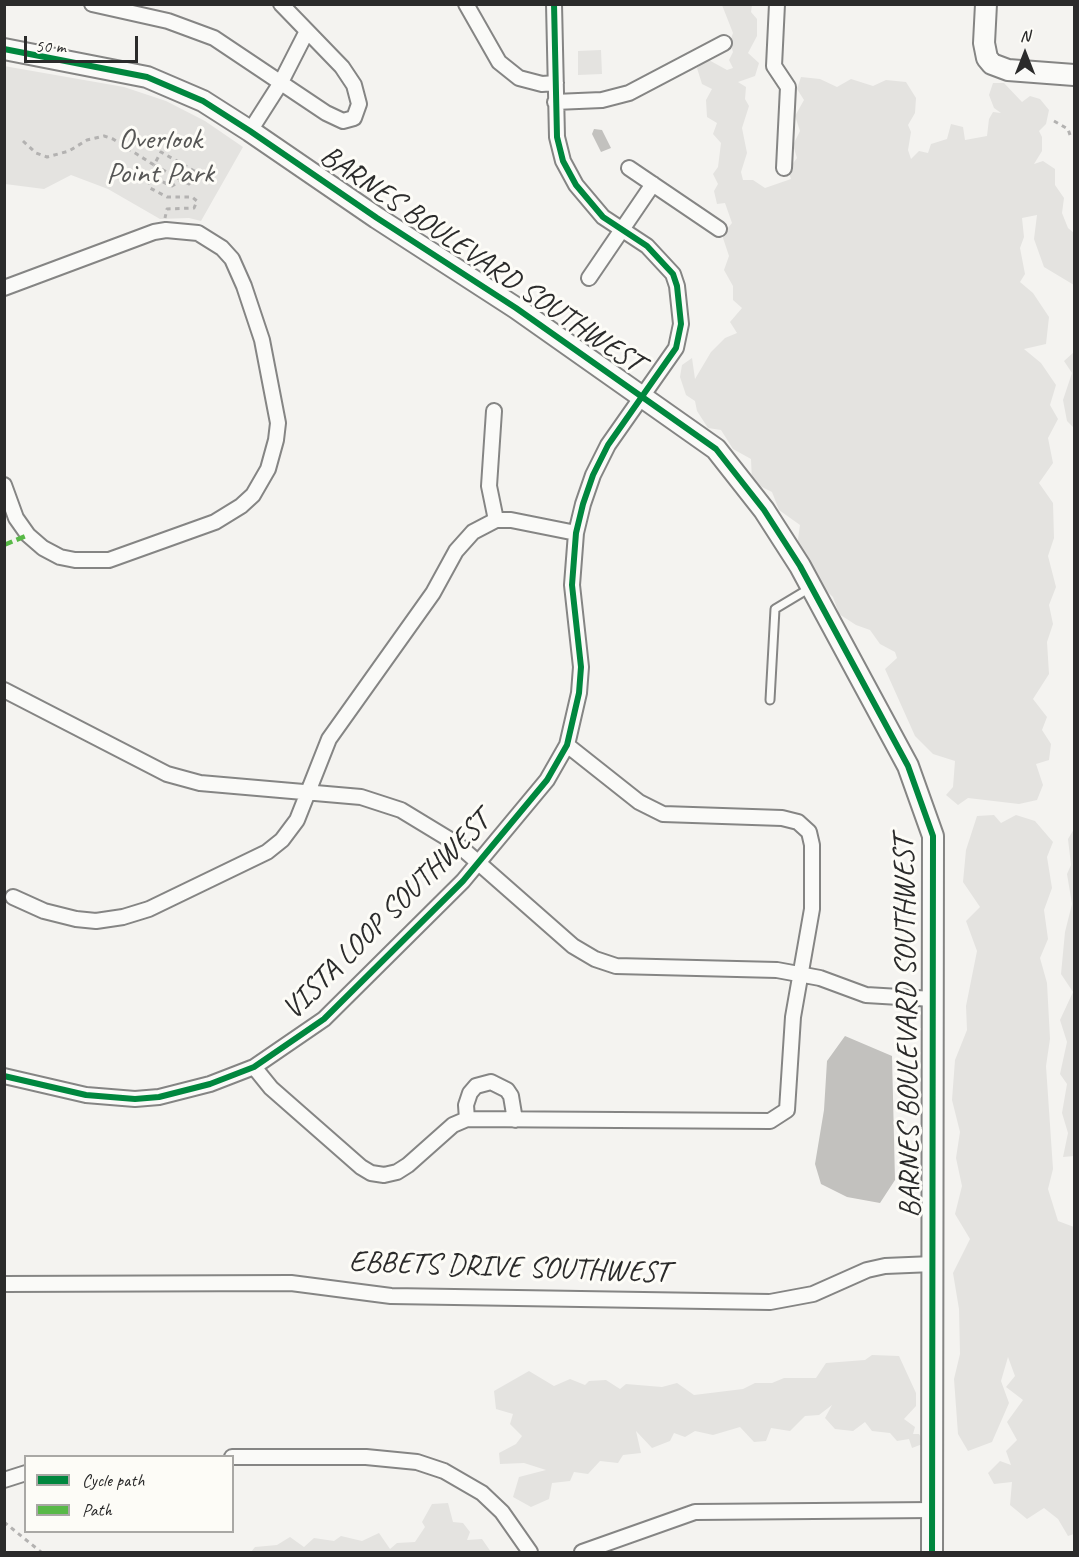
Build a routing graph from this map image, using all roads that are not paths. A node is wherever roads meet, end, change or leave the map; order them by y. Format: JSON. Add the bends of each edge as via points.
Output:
{"nodes":[{"id":1,"x":92,"y":4,"type":"edge"},
{"id":2,"x":281,"y":4,"type":"edge"},
{"id":3,"x":466,"y":4,"type":"edge"},
{"id":4,"x":554,"y":4,"type":"edge"},
{"id":5,"x":777,"y":4,"type":"edge"},
{"id":6,"x":986,"y":4,"type":"edge"},
{"id":7,"x":306,"y":33,"type":"junction"},
{"id":8,"x":724,"y":43,"type":"dead end"},
{"id":9,"x":4,"y":49,"type":"edge"},
{"id":10,"x":1074,"y":75,"type":"edge"},
{"id":11,"x":556,"y":83,"type":"junction"},
{"id":12,"x":280,"y":84,"type":"junction"},
{"id":13,"x":555,"y":102,"type":"junction"},
{"id":14,"x":250,"y":131,"type":"junction"},
{"id":15,"x":629,"y":168,"type":"dead end"},
{"id":16,"x":784,"y":168,"type":"dead end"},
{"id":17,"x":653,"y":184,"type":"junction"},
{"id":18,"x":719,"y":229,"type":"dead end"},
{"id":19,"x":622,"y":230,"type":"junction"},
{"id":20,"x":589,"y":278,"type":"dead end"},
{"id":21,"x":4,"y":288,"type":"edge"},
{"id":22,"x":642,"y":395,"type":"junction"},
{"id":23,"x":494,"y":411,"type":"dead end"},
{"id":24,"x":4,"y":485,"type":"edge"},
{"id":25,"x":496,"y":520,"type":"junction"},
{"id":26,"x":576,"y":533,"type":"junction"},
{"id":27,"x":812,"y":587,"type":"junction"},
{"id":28,"x":4,"y":690,"type":"edge"},
{"id":29,"x":770,"y":700,"type":"dead end"},
{"id":30,"x":567,"y":745,"type":"junction"},
{"id":31,"x":308,"y":792,"type":"junction"},
{"id":32,"x":479,"y":862,"type":"junction"},
{"id":33,"x":13,"y":897,"type":"dead end"},
{"id":34,"x":801,"y":975,"type":"junction"},
{"id":35,"x":933,"y":999,"type":"junction"},
{"id":36,"x":254,"y":1067,"type":"junction"},
{"id":37,"x":4,"y":1076,"type":"edge"},
{"id":38,"x":468,"y":1119,"type":"junction"},
{"id":39,"x":515,"y":1119,"type":"junction"},
{"id":40,"x":933,"y":1264,"type":"junction"},
{"id":41,"x":4,"y":1284,"type":"edge"},
{"id":42,"x":234,"y":1457,"type":"edge"},
{"id":43,"x":24,"y":1474,"type":"edge"},
{"id":44,"x":4,"y":1480,"type":"edge"},
{"id":45,"x":933,"y":1510,"type":"junction"},
{"id":46,"x":530,"y":1552,"type":"edge"},
{"id":47,"x":582,"y":1552,"type":"edge"},
{"id":48,"x":932,"y":1552,"type":"edge"}],
"edges":[{"from":1,"to":12,"type":"street","via":[[168,21],[214,38]]},
{"from":2,"to":7,"type":"street"},
{"from":3,"to":11,"type":"street","via":[[499,62],[519,78]]},
{"from":4,"to":11,"type":"street","name":"VISTA LOOP SOUTHWEST"},
{"from":5,"to":16,"type":"street","via":[[774,66],[788,87]]},
{"from":6,"to":10,"type":"street","via":[[984,43],[992,64],[1008,70]]},
{"from":7,"to":12,"type":"street"},
{"from":7,"to":12,"type":"street","via":[[354,85],[359,105],[354,118],[343,121]]},
{"from":8,"to":13,"type":"street","via":[[629,93],[602,100]]},
{"from":9,"to":14,"type":"street","name":"BARNES BOULEVARD SOUTHWEST","via":[[147,77],[203,101]]},
{"from":11,"to":13,"type":"street","name":"VISTA LOOP SOUTHWEST"},
{"from":12,"to":14,"type":"street"},
{"from":13,"to":19,"type":"street","name":"VISTA LOOP SOUTHWEST","via":[[557,137],[568,172],[588,201]]},
{"from":14,"to":22,"type":"street","name":"BARNES BOULEVARD SOUTHWEST"},
{"from":15,"to":17,"type":"street"},
{"from":17,"to":18,"type":"street"},
{"from":17,"to":19,"type":"street"},
{"from":19,"to":20,"type":"street"},
{"from":19,"to":22,"type":"street","name":"VISTA LOOP SOUTHWEST","via":[[647,246],[673,274],[677,286],[680,336],[676,348]]},
{"from":21,"to":24,"type":"street","via":[[166,230],[198,233],[232,259],[244,286],[262,340],[278,423],[274,453],[262,482],[229,516],[99,562],[60,557],[43,548],[16,518]]},
{"from":22,"to":26,"type":"street","name":"VISTA LOOP SOUTHWEST","via":[[593,475]]},
{"from":22,"to":27,"type":"street","name":"BARNES BOULEVARD SOUTHWEST","via":[[716,449],[764,510]]},
{"from":23,"to":25,"type":"street","via":[[489,486]]},
{"from":25,"to":26,"type":"street"},
{"from":25,"to":31,"type":"street","via":[[473,532],[456,551],[417,618],[329,739]]},
{"from":26,"to":30,"type":"street","name":"VISTA LOOP SOUTHWEST","via":[[572,585],[581,667]]},
{"from":27,"to":29,"type":"lane","via":[[775,609]]},
{"from":27,"to":35,"type":"street","name":"BARNES BOULEVARD SOUTHWEST","via":[[908,766],[933,836]]},
{"from":28,"to":31,"type":"street","via":[[167,774],[200,783]]},
{"from":30,"to":32,"type":"street","name":"VISTA LOOP SOUTHWEST","via":[[547,780]]},
{"from":30,"to":34,"type":"street","via":[[639,802],[663,814],[782,818],[798,822],[809,832],[812,909]]},
{"from":31,"to":32,"type":"street","via":[[361,797],[401,810],[433,827]]},
{"from":31,"to":33,"type":"street","via":[[297,820],[267,852],[148,909],[96,921],[56,915]]},
{"from":32,"to":34,"type":"street","via":[[573,946],[595,959],[637,968],[777,970]]},
{"from":32,"to":36,"type":"street","name":"VISTA LOOP SOUTHWEST","via":[[324,1019]]},
{"from":34,"to":35,"type":"street","via":[[866,995]]},
{"from":34,"to":39,"type":"street","via":[[793,1017],[790,1101],[780,1117],[770,1121]]},
{"from":35,"to":40,"type":"street","name":"BARNES BOULEVARD SOUTHWEST"},
{"from":36,"to":37,"type":"street","name":"VISTA LOOP SOUTHWEST","via":[[210,1084],[135,1099],[86,1095]]},
{"from":36,"to":38,"type":"street","via":[[271,1088],[371,1173],[397,1172],[408,1166],[453,1125]]},
{"from":38,"to":39,"type":"street"},
{"from":38,"to":39,"type":"street","via":[[466,1105],[470,1093],[480,1084],[491,1082],[511,1096]]},
{"from":40,"to":41,"type":"street","name":"EBBETS DRIVE SOUTHWEST","via":[[867,1270],[813,1294],[770,1302],[391,1296],[291,1283]]},
{"from":40,"to":45,"type":"street","name":"BARNES BOULEVARD SOUTHWEST"},
{"from":42,"to":46,"type":"street","via":[[366,1457],[417,1462],[444,1471],[482,1494],[502,1512]]},
{"from":43,"to":44,"type":"street"},
{"from":45,"to":47,"type":"street","via":[[695,1512]]},
{"from":45,"to":48,"type":"street","name":"BARNES BOULEVARD SOUTHWEST"}]}
